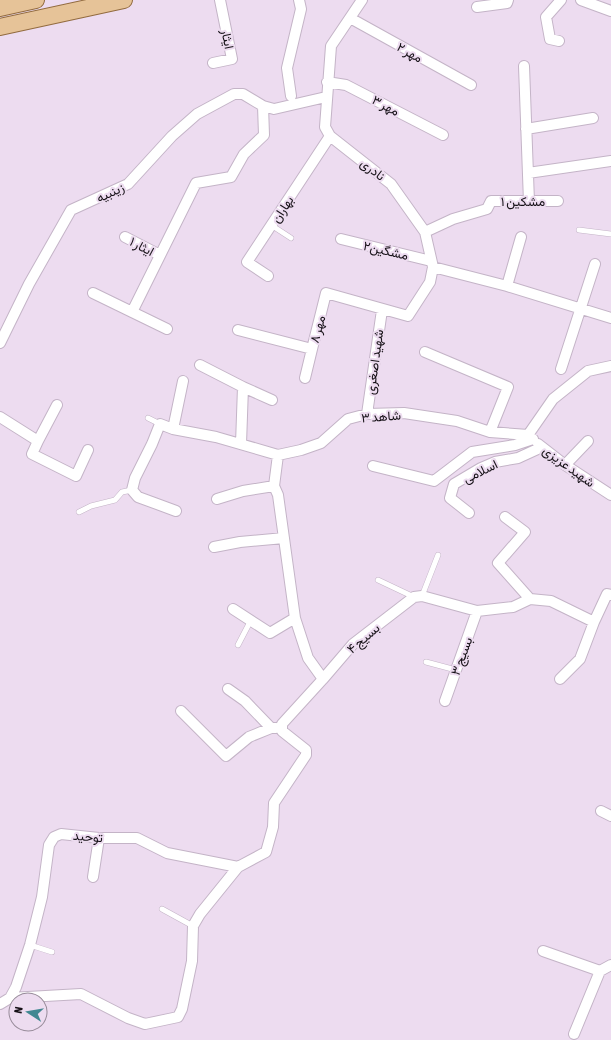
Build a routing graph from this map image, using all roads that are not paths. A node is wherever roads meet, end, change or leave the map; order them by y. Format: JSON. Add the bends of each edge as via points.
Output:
{"nodes":[{"id":1,"x":36,"y":0,"type":"edge"},
{"id":2,"x":124,"y":0,"type":"edge"},
{"id":3,"x":220,"y":0,"type":"edge"},
{"id":4,"x":299,"y":0,"type":"edge"},
{"id":5,"x":362,"y":0,"type":"edge"},
{"id":6,"x":508,"y":0,"type":"edge"},
{"id":7,"x":561,"y":0,"type":"edge"},
{"id":8,"x":581,"y":0,"type":"edge"},
{"id":9,"x":61,"y":7,"type":"edge"},
{"id":10,"x":477,"y":7,"type":"dead end"},
{"id":11,"x":0,"y":8,"type":"edge"},
{"id":12,"x":611,"y":11,"type":"edge"},
{"id":13,"x":350,"y":18,"type":"junction"},
{"id":14,"x":0,"y":27,"type":"edge"},
{"id":15,"x":559,"y":41,"type":"dead end"},
{"id":16,"x":214,"y":63,"type":"dead end"},
{"id":17,"x":524,"y":66,"type":"dead end"},
{"id":18,"x":327,"y":82,"type":"junction"},
{"id":19,"x":470,"y":85,"type":"dead end"},
{"id":20,"x":291,"y":96,"type":"dead end"},
{"id":21,"x":326,"y":97,"type":"junction"},
{"id":22,"x":263,"y":106,"type":"junction"},
{"id":23,"x":593,"y":118,"type":"dead end"},
{"id":24,"x":526,"y":129,"type":"junction"},
{"id":25,"x":443,"y":135,"type":"dead end"},
{"id":26,"x":330,"y":136,"type":"junction"},
{"id":27,"x":611,"y":161,"type":"edge"},
{"id":28,"x":528,"y":173,"type":"junction"},
{"id":29,"x":558,"y":201,"type":"dead end"},
{"id":30,"x":529,"y":202,"type":"junction"},
{"id":31,"x":271,"y":225,"type":"junction"},
{"id":32,"x":579,"y":230,"type":"dead end"},
{"id":33,"x":424,"y":232,"type":"junction"},
{"id":34,"x":611,"y":234,"type":"edge"},
{"id":35,"x":125,"y":237,"type":"dead end"},
{"id":36,"x":291,"y":238,"type":"dead end"},
{"id":37,"x":521,"y":238,"type":"dead end"},
{"id":38,"x":342,"y":239,"type":"dead end"},
{"id":39,"x":160,"y":255,"type":"junction"},
{"id":40,"x":432,"y":264,"type":"junction"},
{"id":41,"x":595,"y":264,"type":"dead end"},
{"id":42,"x":268,"y":276,"type":"dead end"},
{"id":43,"x":507,"y":286,"type":"junction"},
{"id":44,"x":93,"y":293,"type":"dead end"},
{"id":45,"x":581,"y":309,"type":"junction"},
{"id":46,"x":382,"y":310,"type":"junction"},
{"id":47,"x":132,"y":312,"type":"junction"},
{"id":48,"x":611,"y":318,"type":"edge"},
{"id":49,"x":168,"y":329,"type":"dead end"},
{"id":50,"x":238,"y":330,"type":"dead end"},
{"id":51,"x":0,"y":343,"type":"edge"},
{"id":52,"x":312,"y":349,"type":"junction"},
{"id":53,"x":425,"y":352,"type":"dead end"},
{"id":54,"x":200,"y":365,"type":"dead end"},
{"id":55,"x":611,"y":366,"type":"edge"},
{"id":56,"x":561,"y":370,"type":"dead end"},
{"id":57,"x":305,"y":378,"type":"dead end"},
{"id":58,"x":183,"y":381,"type":"dead end"},
{"id":59,"x":243,"y":387,"type":"junction"},
{"id":60,"x":272,"y":400,"type":"dead end"},
{"id":61,"x":57,"y":405,"type":"dead end"},
{"id":62,"x":367,"y":414,"type":"junction"},
{"id":63,"x":0,"y":418,"type":"edge"},
{"id":64,"x":148,"y":418,"type":"dead end"},
{"id":65,"x":160,"y":424,"type":"junction"},
{"id":66,"x":173,"y":429,"type":"junction"},
{"id":67,"x":490,"y":432,"type":"junction"},
{"id":68,"x":530,"y":437,"type":"junction"},
{"id":69,"x":38,"y":441,"type":"junction"},
{"id":70,"x":588,"y":441,"type":"dead end"},
{"id":71,"x":241,"y":444,"type":"junction"},
{"id":72,"x":542,"y":447,"type":"junction"},
{"id":73,"x":88,"y":450,"type":"dead end"},
{"id":74,"x":278,"y":455,"type":"junction"},
{"id":75,"x":564,"y":465,"type":"junction"},
{"id":76,"x":373,"y":466,"type":"dead end"},
{"id":77,"x":274,"y":486,"type":"junction"},
{"id":78,"x":132,"y":490,"type":"junction"},
{"id":79,"x":611,"y":495,"type":"edge"},
{"id":80,"x":217,"y":499,"type":"dead end"},
{"id":81,"x":176,"y":511,"type":"dead end"},
{"id":82,"x":78,"y":512,"type":"dead end"},
{"id":83,"x":470,"y":513,"type":"dead end"},
{"id":84,"x":505,"y":517,"type":"dead end"},
{"id":85,"x":284,"y":538,"type":"junction"},
{"id":86,"x":214,"y":547,"type":"dead end"},
{"id":87,"x":438,"y":555,"type":"dead end"},
{"id":88,"x":378,"y":580,"type":"dead end"},
{"id":89,"x":611,"y":595,"type":"edge"},
{"id":90,"x":418,"y":596,"type":"junction"},
{"id":91,"x":530,"y":599,"type":"junction"},
{"id":92,"x":233,"y":609,"type":"dead end"},
{"id":93,"x":477,"y":611,"type":"junction"},
{"id":94,"x":295,"y":618,"type":"junction"},
{"id":95,"x":251,"y":620,"type":"junction"},
{"id":96,"x":594,"y":622,"type":"junction"},
{"id":97,"x":238,"y":645,"type":"dead end"},
{"id":98,"x":426,"y":662,"type":"dead end"},
{"id":99,"x":456,"y":670,"type":"junction"},
{"id":100,"x":323,"y":679,"type":"junction"},
{"id":101,"x":560,"y":680,"type":"dead end"},
{"id":102,"x":228,"y":689,"type":"dead end"},
{"id":103,"x":445,"y":701,"type":"dead end"},
{"id":104,"x":181,"y":711,"type":"dead end"},
{"id":105,"x":282,"y":727,"type":"junction"},
{"id":106,"x":271,"y":728,"type":"junction"},
{"id":107,"x":601,"y":811,"type":"dead end"},
{"id":108,"x":611,"y":816,"type":"edge"},
{"id":109,"x":100,"y":838,"type":"junction"},
{"id":110,"x":238,"y":867,"type":"junction"},
{"id":111,"x":93,"y":876,"type":"dead end"},
{"id":112,"x":162,"y":909,"type":"dead end"},
{"id":113,"x":193,"y":926,"type":"junction"},
{"id":114,"x":30,"y":945,"type":"junction"},
{"id":115,"x":543,"y":951,"type":"dead end"},
{"id":116,"x":52,"y":952,"type":"dead end"},
{"id":117,"x":611,"y":965,"type":"edge"},
{"id":118,"x":600,"y":971,"type":"junction"},
{"id":119,"x":13,"y":992,"type":"edge"},
{"id":120,"x":48,"y":996,"type":"edge"},
{"id":121,"x":574,"y":1034,"type":"dead end"}],
"edges":[{"from":1,"to":11,"type":"main road"},
{"from":2,"to":9,"type":"main road"},
{"from":3,"to":16,"type":"street","name":"ایثار","via":[[232,59]]},
{"from":4,"to":20,"type":"street","via":[[301,8],[287,68]]},
{"from":5,"to":13,"type":"street"},
{"from":6,"to":10,"type":"street","via":[[507,3]]},
{"from":7,"to":15,"type":"street","via":[[546,17],[550,39]]},
{"from":8,"to":12,"type":"street"},
{"from":9,"to":14,"type":"main road"},
{"from":13,"to":18,"type":"street","via":[[331,46]]},
{"from":13,"to":19,"type":"street","name":"مهر ۲"},
{"from":17,"to":24,"type":"street"},
{"from":18,"to":21,"type":"street"},
{"from":18,"to":25,"type":"street","name":"مهر ۳","via":[[346,85]]},
{"from":21,"to":22,"type":"street","name":"زینبیه","via":[[274,109]]},
{"from":21,"to":26,"type":"street","via":[[325,127]]},
{"from":22,"to":39,"type":"street","via":[[264,135],[244,154],[231,177],[196,183]]},
{"from":22,"to":51,"type":"street","name":"زینبیه","via":[[243,94],[234,94],[197,114],[172,136],[128,184],[71,210],[29,284]]},
{"from":23,"to":24,"type":"street"},
{"from":24,"to":28,"type":"street"},
{"from":26,"to":31,"type":"street","name":"بهاران"},
{"from":26,"to":33,"type":"street","name":"نادری","via":[[391,184]]},
{"from":27,"to":28,"type":"street"},
{"from":28,"to":30,"type":"street"},
{"from":29,"to":30,"type":"street","name":"مشکین ۱"},
{"from":30,"to":33,"type":"street","name":"مشکین ۱","via":[[491,201],[487,209],[453,219]]},
{"from":31,"to":36,"type":"lane"},
{"from":31,"to":42,"type":"street","name":"بهاران","via":[[247,262]]},
{"from":32,"to":34,"type":"lane"},
{"from":33,"to":40,"type":"street","name":"نادری"},
{"from":35,"to":39,"type":"street","name":"ایثار ۱"},
{"from":37,"to":43,"type":"street"},
{"from":38,"to":40,"type":"street","name":"مشگین۲"},
{"from":39,"to":47,"type":"street"},
{"from":40,"to":43,"type":"street","name":"مشگین۲"},
{"from":40,"to":46,"type":"street","name":"نادری","via":[[430,282],[408,316]]},
{"from":41,"to":45,"type":"street"},
{"from":43,"to":45,"type":"street","name":"مشگین۲"},
{"from":44,"to":47,"type":"street"},
{"from":45,"to":48,"type":"street","name":"مشگین۲"},
{"from":45,"to":56,"type":"street"},
{"from":46,"to":52,"type":"street","name":"مهر ۸","via":[[326,293]]},
{"from":46,"to":62,"type":"street","name":"شهید اصغری"},
{"from":47,"to":49,"type":"street"},
{"from":50,"to":52,"type":"street","name":"مهر ۸"},
{"from":52,"to":57,"type":"street"},
{"from":53,"to":67,"type":"street","via":[[508,387]]},
{"from":54,"to":59,"type":"street"},
{"from":55,"to":68,"type":"street","via":[[588,371],[553,399]]},
{"from":58,"to":66,"type":"street"},
{"from":59,"to":60,"type":"street"},
{"from":59,"to":71,"type":"street"},
{"from":61,"to":69,"type":"street"},
{"from":62,"to":67,"type":"street","name":"شاهد ۳","via":[[404,413],[457,421]]},
{"from":62,"to":74,"type":"street","name":"شاهد ۳","via":[[348,419],[321,443]]},
{"from":63,"to":69,"type":"street"},
{"from":64,"to":65,"type":"lane"},
{"from":65,"to":66,"type":"street","name":"شاهد ۳"},
{"from":65,"to":78,"type":"street"},
{"from":66,"to":71,"type":"street","name":"شاهد ۳"},
{"from":67,"to":68,"type":"street","name":"شاهد ۳"},
{"from":68,"to":72,"type":"street","name":"شهید عزیزی"},
{"from":68,"to":76,"type":"street","via":[[515,445],[472,452],[434,481]]},
{"from":69,"to":73,"type":"street","via":[[32,454],[76,476]]},
{"from":70,"to":75,"type":"street"},
{"from":71,"to":74,"type":"street","name":"شاهد ۳"},
{"from":72,"to":75,"type":"street","name":"شهید عزیزی"},
{"from":72,"to":83,"type":"street","name":"اسلامی","via":[[518,458],[495,462],[454,484],[450,498]]},
{"from":74,"to":77,"type":"street"},
{"from":75,"to":79,"type":"street","name":"شهید عزیزی"},
{"from":77,"to":80,"type":"street","via":[[243,491]]},
{"from":77,"to":85,"type":"street","via":[[278,495]]},
{"from":78,"to":81,"type":"street","via":[[138,497]]},
{"from":78,"to":82,"type":"lane","via":[[122,492],[115,500]]},
{"from":84,"to":91,"type":"street","via":[[525,532],[498,563]]},
{"from":85,"to":86,"type":"street"},
{"from":85,"to":94,"type":"street"},
{"from":87,"to":90,"type":"lane"},
{"from":88,"to":90,"type":"lane"},
{"from":89,"to":96,"type":"street","via":[[606,594]]},
{"from":90,"to":93,"type":"street"},
{"from":90,"to":100,"type":"street","name":"بسیج ۴","via":[[353,644]]},
{"from":91,"to":93,"type":"street","via":[[513,607]]},
{"from":91,"to":96,"type":"street","via":[[551,601]]},
{"from":92,"to":95,"type":"street"},
{"from":93,"to":99,"type":"street","name":"بسیج ۳"},
{"from":94,"to":95,"type":"street","via":[[270,633]]},
{"from":94,"to":100,"type":"street","via":[[308,658]]},
{"from":95,"to":97,"type":"lane"},
{"from":96,"to":101,"type":"street","via":[[580,659]]},
{"from":98,"to":99,"type":"lane"},
{"from":99,"to":103,"type":"street","name":"بسیج ۳"},
{"from":100,"to":105,"type":"street","name":"بسیج ۴"},
{"from":102,"to":106,"type":"street","via":[[245,701]]},
{"from":104,"to":106,"type":"street","via":[[226,756],[249,737]]},
{"from":105,"to":106,"type":"street"},
{"from":105,"to":110,"type":"street","via":[[282,731],[306,750],[306,756],[274,803],[273,827],[266,852]]},
{"from":107,"to":108,"type":"street"},
{"from":109,"to":110,"type":"street","name":"توحید","via":[[137,838],[166,853]]},
{"from":109,"to":111,"type":"street"},
{"from":109,"to":114,"type":"street","name":"توحید","via":[[61,834],[54,837],[49,845],[42,897]]},
{"from":110,"to":113,"type":"street"},
{"from":112,"to":113,"type":"lane"},
{"from":113,"to":120,"type":"street","via":[[192,961],[178,1017],[145,1024],[81,994]]},
{"from":114,"to":116,"type":"lane"},
{"from":114,"to":119,"type":"street","name":"توحید"},
{"from":115,"to":118,"type":"street"},
{"from":117,"to":118,"type":"street"},
{"from":118,"to":121,"type":"street"}]}
